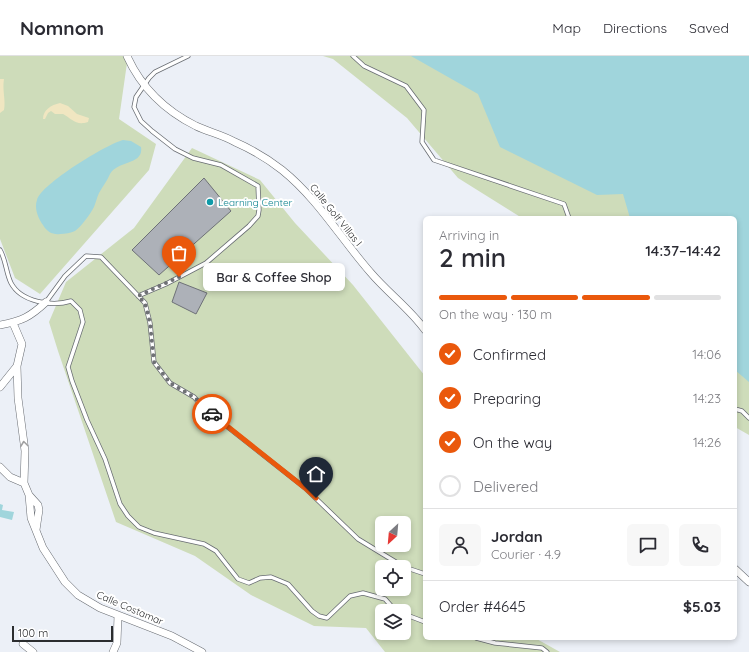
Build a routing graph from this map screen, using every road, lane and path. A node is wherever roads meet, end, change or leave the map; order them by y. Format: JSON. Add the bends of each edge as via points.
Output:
{"nodes":[{"id":1,"x":127,"y":56,"type":"edge"},
{"id":2,"x":188,"y":56,"type":"edge"},
{"id":3,"x":353,"y":56,"type":"edge"},
{"id":4,"x":144,"y":84,"type":"junction"},
{"id":5,"x":568,"y":216,"type":"edge"},
{"id":6,"x":0,"y":250,"type":"edge"},
{"id":7,"x":138,"y":296,"type":"junction"},
{"id":8,"x":46,"y":302,"type":"junction"},
{"id":9,"x":13,"y":323,"type":"junction"},
{"id":10,"x":0,"y":325,"type":"edge"},
{"id":11,"x":423,"y":328,"type":"edge"},
{"id":12,"x":17,"y":366,"type":"junction"},
{"id":13,"x":0,"y":387,"type":"edge"},
{"id":14,"x":737,"y":410,"type":"edge"},
{"id":15,"x":749,"y":418,"type":"edge"},
{"id":16,"x":0,"y":467,"type":"edge"},
{"id":17,"x":24,"y":483,"type":"junction"},
{"id":18,"x":737,"y":571,"type":"edge"},
{"id":19,"x":423,"y":573,"type":"edge"},
{"id":20,"x":749,"y":582,"type":"edge"},
{"id":21,"x":390,"y":604,"type":"edge"},
{"id":22,"x":118,"y":615,"type":"junction"},
{"id":23,"x":411,"y":617,"type":"edge"},
{"id":24,"x":423,"y":621,"type":"edge"},
{"id":25,"x":484,"y":640,"type":"edge"},
{"id":26,"x":22,"y":644,"type":"dead end"},
{"id":27,"x":33,"y":652,"type":"edge"},
{"id":28,"x":113,"y":652,"type":"edge"},
{"id":29,"x":202,"y":652,"type":"edge"},
{"id":30,"x":547,"y":652,"type":"edge"}],
"edges":[{"from":1,"to":4,"type":"street","name":"Calle Golf Villas I"},
{"from":2,"to":4,"type":"lane","via":[[155,72]]},
{"from":3,"to":5,"type":"lane","via":[[364,66],[406,86],[424,110],[422,142],[434,160],[564,204]]},
{"from":4,"to":7,"type":"lane","via":[[136,97],[134,107],[142,121],[175,149],[193,158],[221,165],[258,186],[259,210],[258,216],[249,226],[206,263]]},
{"from":4,"to":11,"type":"street","name":"Calle Golf Villas I","via":[[175,114],[257,153],[282,170],[319,206],[368,269]]},
{"from":6,"to":8,"type":"lane","via":[[11,284],[32,300]]},
{"from":7,"to":8,"type":"lane","via":[[101,257],[86,256],[65,276]]},
{"from":7,"to":19,"type":"lane","via":[[145,303],[150,323],[154,362],[170,383],[194,397],[305,488],[358,538],[404,567]]},
{"from":8,"to":9,"type":"street","via":[[36,312]]},
{"from":8,"to":21,"type":"lane","via":[[60,304],[71,301],[80,310],[84,322],[68,367],[120,504],[139,527],[204,544],[216,551],[238,579],[249,583],[271,576],[288,584],[319,616],[327,618],[350,596],[363,593],[386,599]]},
{"from":9,"to":10,"type":"street"},
{"from":9,"to":12,"type":"street","name":"Calle Costamar","via":[[22,344]]},
{"from":12,"to":13,"type":"street","name":"Calle Costamar"},
{"from":17,"to":12,"type":"street","name":"Calle Costamar","one_way":true,"via":[[25,451],[18,398]]},
{"from":14,"to":15,"type":"lane"},
{"from":16,"to":17,"type":"street"},
{"from":17,"to":22,"type":"street","name":"Calle Costamar","via":[[29,495],[31,518],[43,548],[64,582],[78,595]]},
{"from":18,"to":20,"type":"street"},
{"from":22,"to":28,"type":"street","via":[[117,643]]},
{"from":22,"to":29,"type":"street","name":"Calle Costamar","via":[[172,636]]},
{"from":23,"to":24,"type":"lane"},
{"from":25,"to":30,"type":"lane","via":[[542,648]]},
{"from":26,"to":27,"type":"street"}]}
